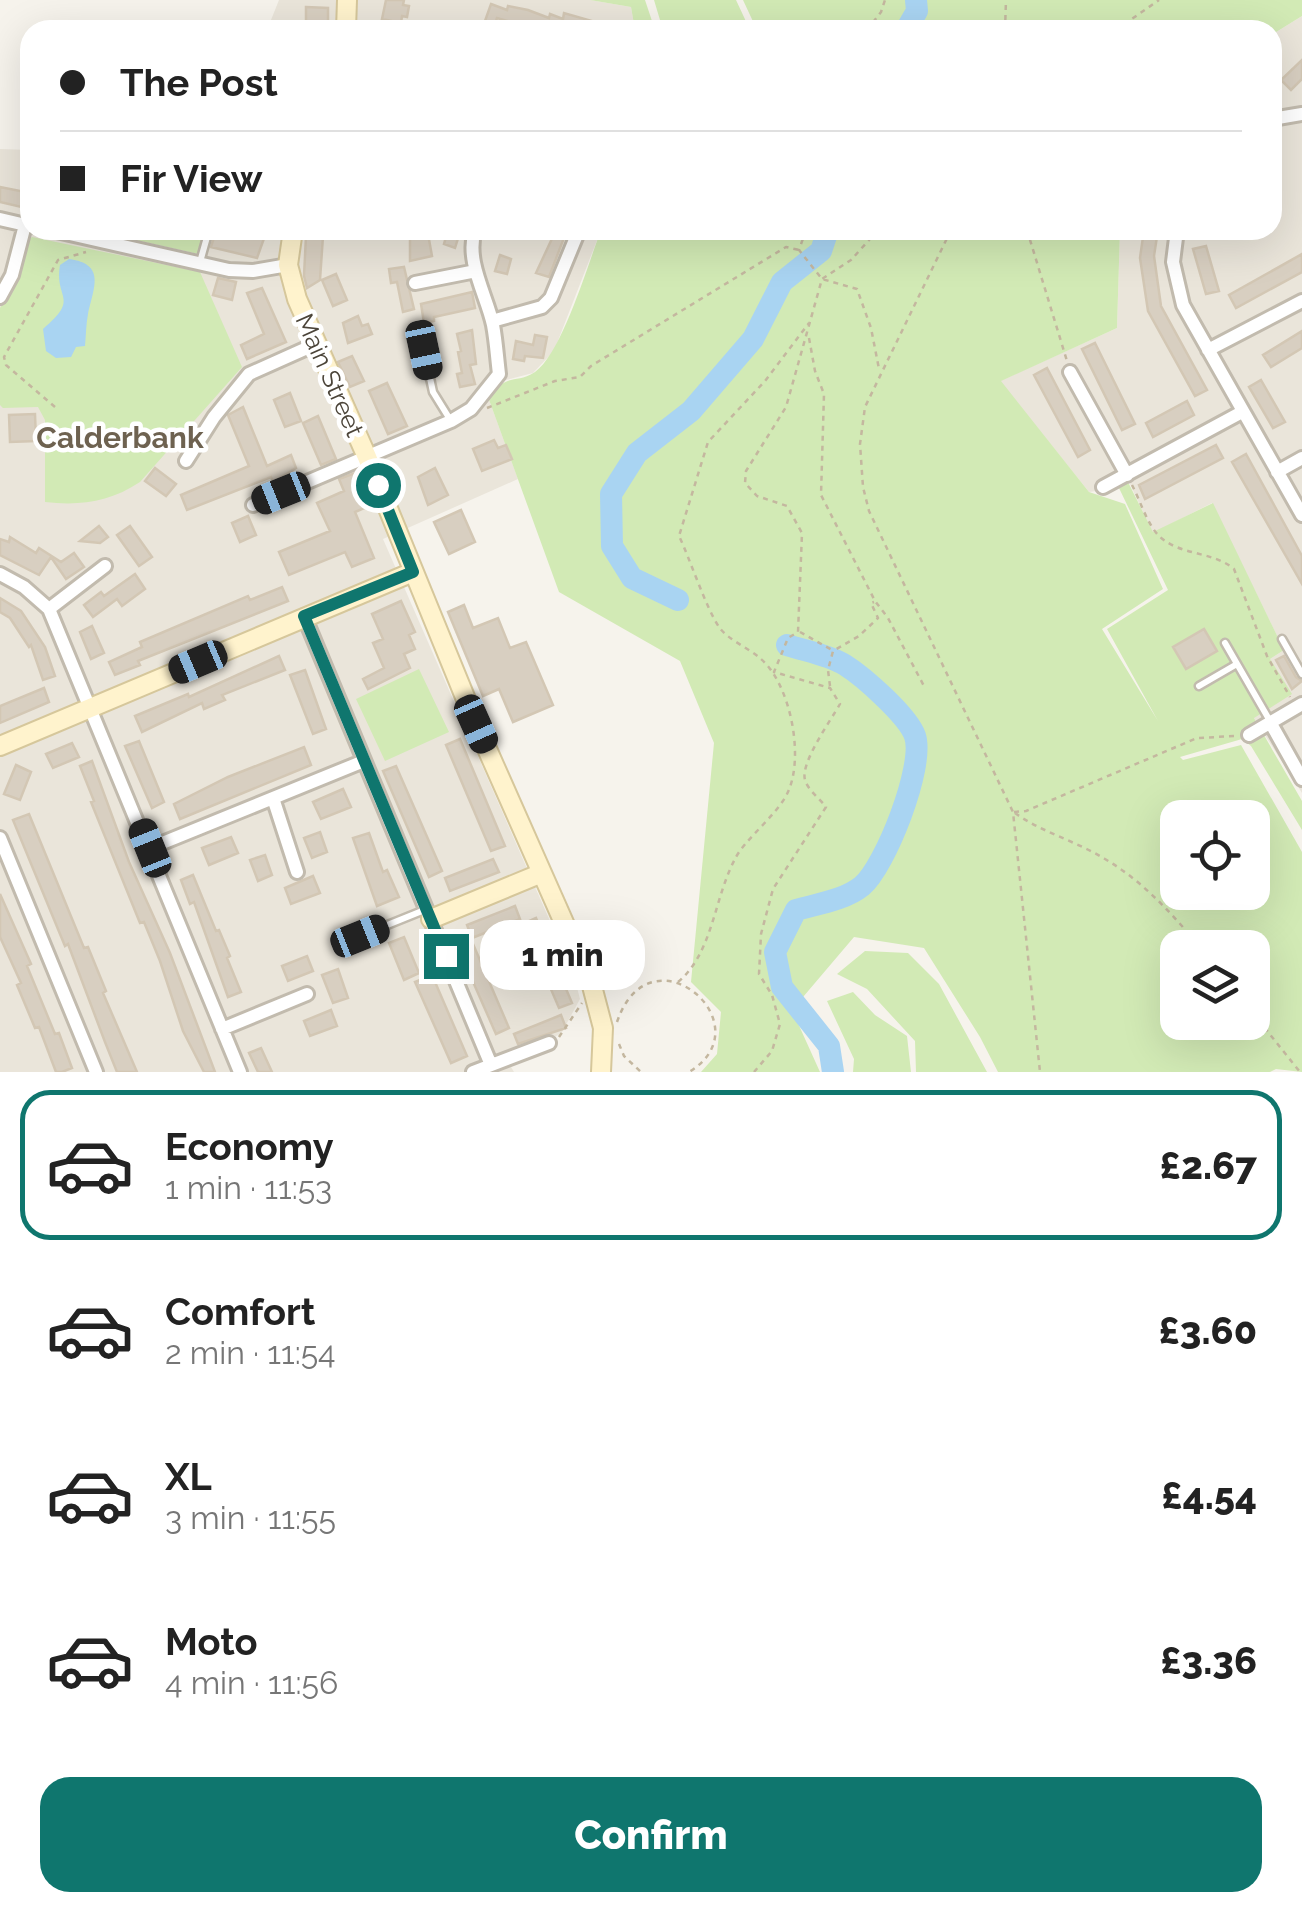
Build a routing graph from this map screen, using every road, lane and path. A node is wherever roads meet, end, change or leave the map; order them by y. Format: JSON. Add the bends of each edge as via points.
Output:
{"nodes":[{"id":1,"x":1159,"y":0,"type":"edge"},
{"id":2,"x":1130,"y":20,"type":"edge"},
{"id":3,"x":23,"y":240,"type":"edge"},
{"id":4,"x":92,"y":240,"type":"edge"},
{"id":5,"x":101,"y":240,"type":"edge"},
{"id":6,"x":206,"y":240,"type":"edge"},
{"id":7,"x":292,"y":240,"type":"edge"},
{"id":8,"x":472,"y":240,"type":"edge"},
{"id":9,"x":575,"y":240,"type":"edge"},
{"id":10,"x":802,"y":240,"type":"edge"},
{"id":11,"x":869,"y":240,"type":"edge"},
{"id":12,"x":945,"y":240,"type":"edge"},
{"id":13,"x":1030,"y":240,"type":"edge"},
{"id":14,"x":1175,"y":240,"type":"edge"},
{"id":15,"x":799,"y":250,"type":"junction"},
{"id":16,"x":200,"y":263,"type":"junction"},
{"id":17,"x":288,"y":265,"type":"junction"},
{"id":18,"x":476,"y":271,"type":"junction"},
{"id":19,"x":822,"y":280,"type":"junction"},
{"id":20,"x":415,"y":283,"type":"dead end"},
{"id":21,"x":0,"y":296,"type":"edge"},
{"id":22,"x":1302,"y":301,"type":"edge"},
{"id":23,"x":812,"y":318,"type":"junction"},
{"id":24,"x":492,"y":321,"type":"junction"},
{"id":25,"x":808,"y":334,"type":"junction"},
{"id":26,"x":316,"y":344,"type":"junction"},
{"id":27,"x":424,"y":350,"type":"dead end"},
{"id":28,"x":1208,"y":350,"type":"junction"},
{"id":29,"x":1070,"y":372,"type":"joint"},
{"id":30,"x":879,"y":373,"type":"junction"},
{"id":31,"x":55,"y":406,"type":"dead end"},
{"id":32,"x":471,"y":409,"type":"junction"},
{"id":33,"x":1242,"y":412,"type":"junction"},
{"id":34,"x":451,"y":421,"type":"junction"},
{"id":35,"x":367,"y":458,"type":"junction"},
{"id":36,"x":1302,"y":458,"type":"edge"},
{"id":37,"x":186,"y":461,"type":"dead end"},
{"id":38,"x":1277,"y":472,"type":"junction"},
{"id":39,"x":1127,"y":475,"type":"junction"},
{"id":40,"x":1103,"y":488,"type":"dead end"},
{"id":41,"x":252,"y":504,"type":"dead end"},
{"id":42,"x":1302,"y":515,"type":"edge"},
{"id":43,"x":105,"y":566,"type":"dead end"},
{"id":44,"x":413,"y":572,"type":"junction"},
{"id":45,"x":0,"y":574,"type":"edge"},
{"id":46,"x":875,"y":601,"type":"junction"},
{"id":47,"x":49,"y":609,"type":"junction"},
{"id":48,"x":304,"y":616,"type":"junction"},
{"id":49,"x":798,"y":632,"type":"junction"},
{"id":50,"x":1282,"y":639,"type":"dead end"},
{"id":51,"x":1225,"y":643,"type":"dead end"},
{"id":52,"x":833,"y":651,"type":"junction"},
{"id":53,"x":1238,"y":664,"type":"junction"},
{"id":54,"x":774,"y":672,"type":"junction"},
{"id":55,"x":1302,"y":674,"type":"edge"},
{"id":56,"x":1199,"y":686,"type":"dead end"},
{"id":57,"x":830,"y":688,"type":"junction"},
{"id":58,"x":925,"y":688,"type":"dead end"},
{"id":59,"x":1298,"y":706,"type":"edge"},
{"id":60,"x":92,"y":707,"type":"junction"},
{"id":61,"x":1270,"y":722,"type":"junction"},
{"id":62,"x":1249,"y":735,"type":"joint"},
{"id":63,"x":0,"y":746,"type":"edge"},
{"id":64,"x":364,"y":761,"type":"junction"},
{"id":65,"x":1302,"y":779,"type":"edge"},
{"id":66,"x":273,"y":798,"type":"junction"},
{"id":67,"x":1013,"y":812,"type":"junction"},
{"id":68,"x":0,"y":838,"type":"edge"},
{"id":69,"x":150,"y":848,"type":"junction"},
{"id":70,"x":297,"y":872,"type":"dead end"},
{"id":71,"x":542,"y":872,"type":"junction"},
{"id":72,"x":429,"y":914,"type":"junction"},
{"id":73,"x":1185,"y":930,"type":"edge"},
{"id":74,"x":360,"y":936,"type":"dead end"},
{"id":75,"x":678,"y":982,"type":"junction"},
{"id":76,"x":592,"y":986,"type":"junction"},
{"id":77,"x":307,"y":994,"type":"dead end"},
{"id":78,"x":222,"y":1029,"type":"junction"},
{"id":79,"x":616,"y":1031,"type":"dead end"},
{"id":80,"x":1270,"y":1034,"type":"edge"},
{"id":81,"x":618,"y":1042,"type":"dead end"},
{"id":82,"x":550,"y":1043,"type":"joint"},
{"id":83,"x":490,"y":1064,"type":"junction"},
{"id":84,"x":96,"y":1072,"type":"edge"},
{"id":85,"x":240,"y":1072,"type":"edge"},
{"id":86,"x":474,"y":1072,"type":"edge"},
{"id":87,"x":600,"y":1072,"type":"edge"},
{"id":88,"x":641,"y":1072,"type":"edge"},
{"id":89,"x":690,"y":1072,"type":"edge"},
{"id":90,"x":754,"y":1072,"type":"edge"},
{"id":91,"x":1040,"y":1072,"type":"edge"},
{"id":92,"x":1300,"y":1072,"type":"edge"}],
"edges":[{"from":1,"to":2,"type":"path"},
{"from":3,"to":21,"type":"street"},
{"from":4,"to":31,"type":"path","via":[[83,254],[58,260],[4,357],[6,366]]},
{"from":5,"to":16,"type":"street"},
{"from":6,"to":16,"type":"lane"},
{"from":7,"to":17,"type":"main road","name":"Main Street"},
{"from":8,"to":18,"type":"street"},
{"from":9,"to":24,"type":"street","via":[[542,307]]},
{"from":10,"to":15,"type":"path"},
{"from":11,"to":19,"type":"path"},
{"from":12,"to":30,"type":"path"},
{"from":13,"to":29,"type":"path"},
{"from":14,"to":28,"type":"street","via":[[1183,305]]},
{"from":15,"to":19,"type":"path"},
{"from":15,"to":32,"type":"path","via":[[786,246],[756,262],[580,377]]},
{"from":16,"to":17,"type":"street","via":[[253,271]]},
{"from":17,"to":26,"type":"main road","name":"Main Street"},
{"from":18,"to":20,"type":"street"},
{"from":18,"to":24,"type":"street"},
{"from":19,"to":23,"type":"path"},
{"from":19,"to":30,"type":"path","via":[[857,288]]},
{"from":22,"to":28,"type":"street"},
{"from":23,"to":25,"type":"path"},
{"from":23,"to":54,"type":"path","via":[[708,442],[679,536],[720,629]]},
{"from":24,"to":32,"type":"street","via":[[499,374]]},
{"from":25,"to":46,"type":"path","via":[[824,394],[821,494]]},
{"from":25,"to":49,"type":"path","via":[[786,407],[746,470],[745,484],[757,496],[787,506],[802,533]]},
{"from":26,"to":35,"type":"main road","name":"Main Street"},
{"from":26,"to":37,"type":"street","via":[[249,374]]},
{"from":27,"to":34,"type":"lane","via":[[434,392]]},
{"from":28,"to":33,"type":"street"},
{"from":29,"to":39,"type":"street"},
{"from":30,"to":67,"type":"path","via":[[860,444],[869,511]]},
{"from":32,"to":34,"type":"street"},
{"from":33,"to":38,"type":"street"},
{"from":33,"to":39,"type":"street"},
{"from":34,"to":35,"type":"street"},
{"from":35,"to":41,"type":"street"},
{"from":35,"to":44,"type":"main road","name":"Main Street","via":[[408,537]]},
{"from":36,"to":38,"type":"street"},
{"from":38,"to":42,"type":"street"},
{"from":39,"to":40,"type":"street"},
{"from":39,"to":59,"type":"path","via":[[1158,535],[1234,569],[1267,656]]},
{"from":43,"to":47,"type":"street"},
{"from":44,"to":48,"type":"main road"},
{"from":44,"to":71,"type":"main road","name":"Main Street"},
{"from":45,"to":47,"type":"street"},
{"from":46,"to":52,"type":"path","via":[[878,618]]},
{"from":46,"to":58,"type":"path"},
{"from":47,"to":60,"type":"street"},
{"from":48,"to":60,"type":"main road"},
{"from":48,"to":64,"type":"street"},
{"from":49,"to":52,"type":"path"},
{"from":49,"to":54,"type":"path","via":[[788,638]]},
{"from":50,"to":55,"type":"lane"},
{"from":51,"to":53,"type":"lane"},
{"from":52,"to":57,"type":"path"},
{"from":53,"to":56,"type":"lane"},
{"from":53,"to":61,"type":"lane"},
{"from":54,"to":57,"type":"path"},
{"from":54,"to":75,"type":"path","via":[[797,744],[788,793],[737,854],[700,957]]},
{"from":57,"to":90,"type":"path","via":[[840,704],[804,772],[826,807],[773,889],[761,934],[759,974],[780,1024],[772,1051]]},
{"from":59,"to":61,"type":"street"},
{"from":60,"to":63,"type":"main road"},
{"from":60,"to":69,"type":"street"},
{"from":61,"to":62,"type":"street"},
{"from":61,"to":65,"type":"street"},
{"from":62,"to":67,"type":"path","via":[[1197,738]]},
{"from":64,"to":66,"type":"street"},
{"from":64,"to":72,"type":"street"},
{"from":66,"to":69,"type":"street"},
{"from":66,"to":70,"type":"street"},
{"from":67,"to":73,"type":"path","via":[[1123,871]]},
{"from":67,"to":91,"type":"path"},
{"from":68,"to":84,"type":"street"},
{"from":69,"to":78,"type":"street"},
{"from":71,"to":72,"type":"main road"},
{"from":71,"to":76,"type":"main road","name":"Main Street"},
{"from":72,"to":74,"type":"lane"},
{"from":72,"to":83,"type":"street"},
{"from":75,"to":79,"type":"path","via":[[659,980],[628,997]]},
{"from":75,"to":89,"type":"path","via":[[705,1000],[715,1032],[712,1048]]},
{"from":76,"to":82,"type":"path","via":[[564,1035]]},
{"from":76,"to":87,"type":"main road","name":"Main Street","via":[[604,1028]]},
{"from":77,"to":78,"type":"street"},
{"from":78,"to":85,"type":"street"},
{"from":80,"to":92,"type":"path"},
{"from":81,"to":88,"type":"path"},
{"from":82,"to":83,"type":"street"},
{"from":83,"to":86,"type":"street"}]}
